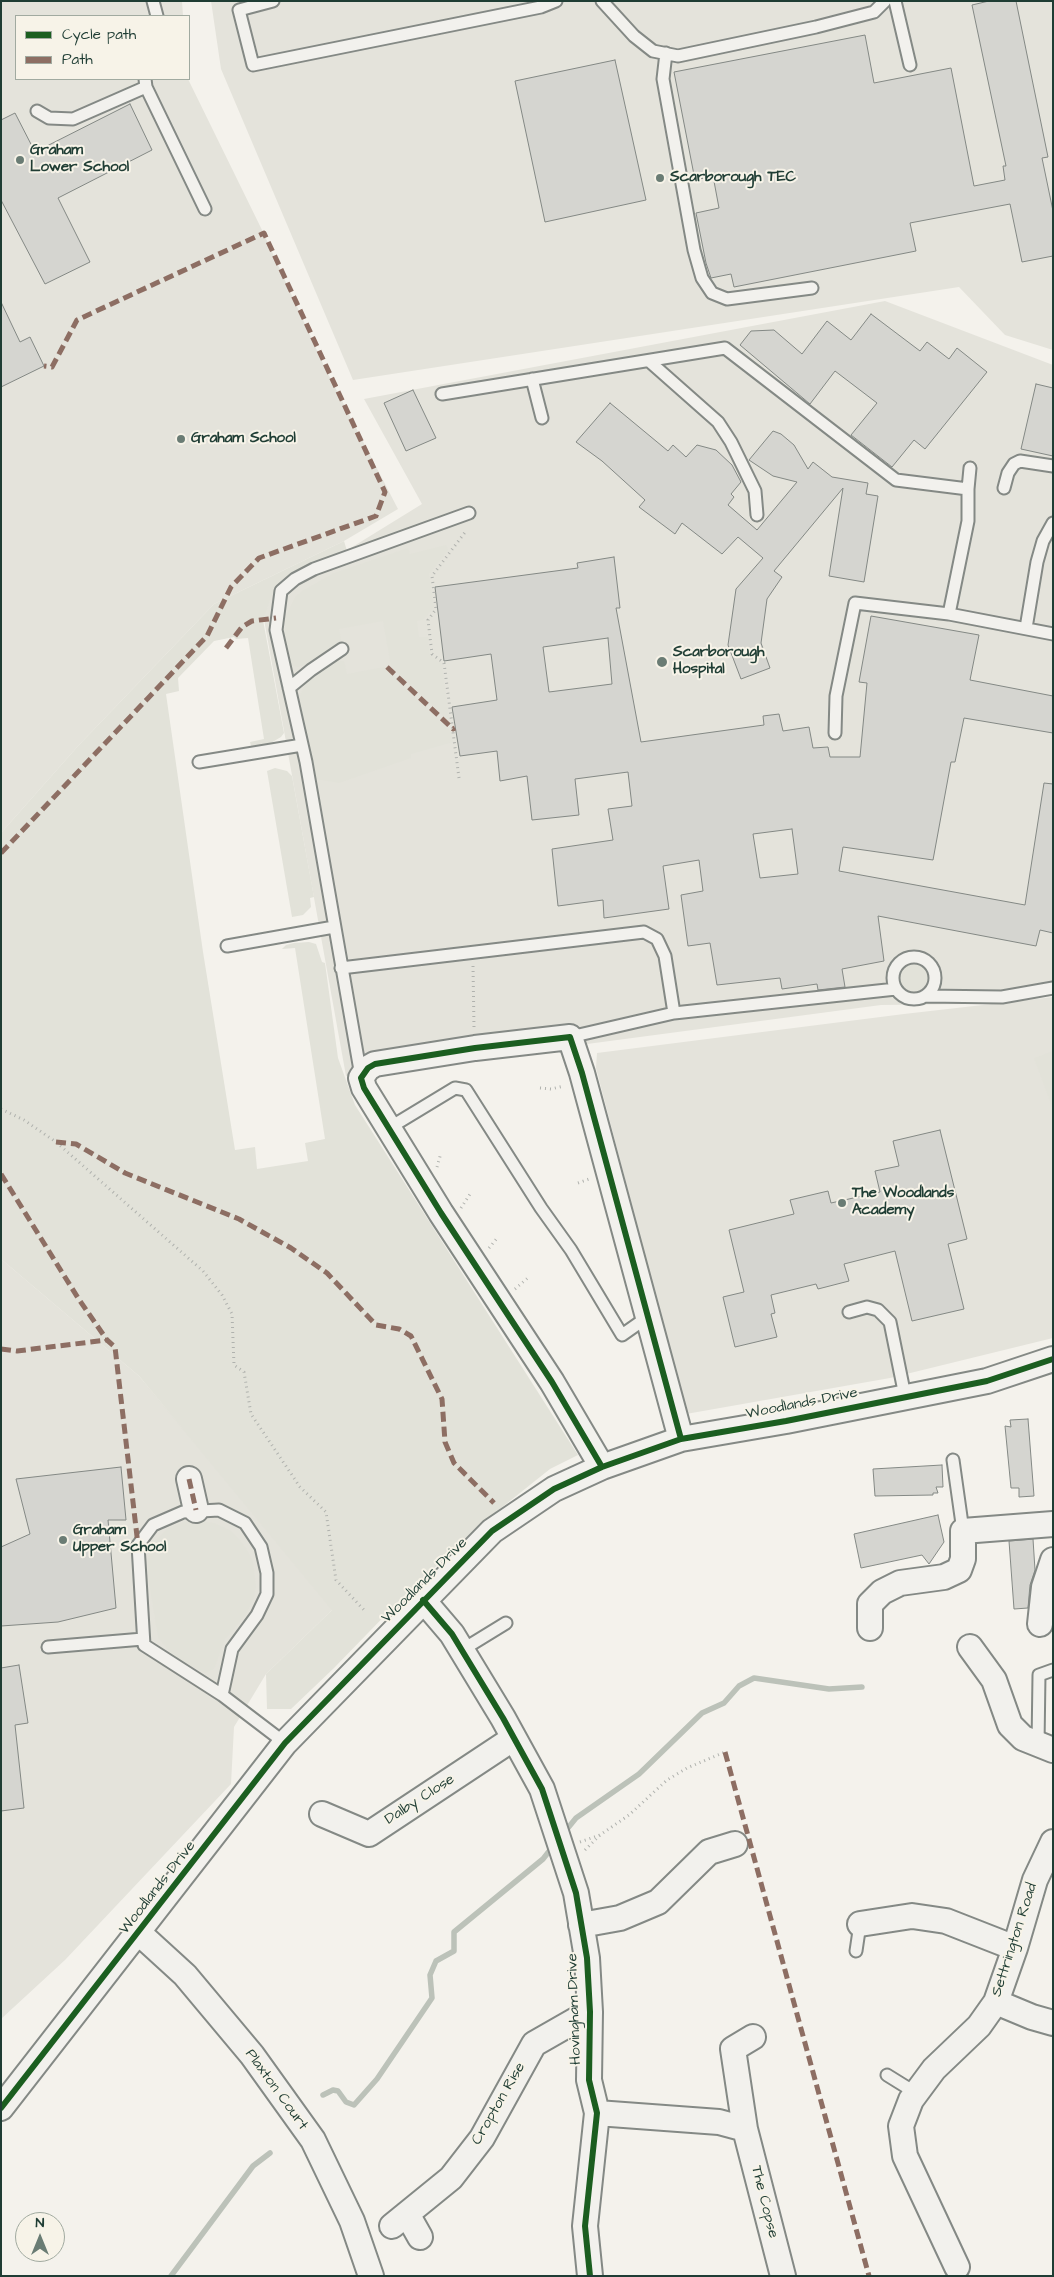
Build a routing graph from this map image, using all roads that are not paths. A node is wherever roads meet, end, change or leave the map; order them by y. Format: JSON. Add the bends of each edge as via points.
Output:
{"nodes":[{"id":1,"x":154,"y":1,"type":"edge"},
{"id":2,"x":273,"y":1,"type":"edge"},
{"id":3,"x":556,"y":1,"type":"edge"},
{"id":4,"x":602,"y":1,"type":"edge"},
{"id":5,"x":885,"y":1,"type":"edge"},
{"id":6,"x":895,"y":1,"type":"edge"},
{"id":7,"x":157,"y":15,"type":"edge"},
{"id":8,"x":666,"y":54,"type":"junction"},
{"id":9,"x":910,"y":65,"type":"dead end"},
{"id":10,"x":145,"y":83,"type":"edge"},
{"id":11,"x":37,"y":111,"type":"dead end"},
{"id":12,"x":205,"y":209,"type":"dead end"},
{"id":13,"x":812,"y":288,"type":"dead end"},
{"id":14,"x":649,"y":360,"type":"junction"},
{"id":15,"x":532,"y":379,"type":"junction"},
{"id":16,"x":442,"y":394,"type":"dead end"},
{"id":17,"x":542,"y":418,"type":"dead end"},
{"id":18,"x":1053,"y":466,"type":"edge"},
{"id":19,"x":970,"y":468,"type":"dead end"},
{"id":20,"x":1004,"y":488,"type":"dead end"},
{"id":21,"x":968,"y":489,"type":"junction"},
{"id":22,"x":468,"y":513,"type":"dead end"},
{"id":23,"x":757,"y":515,"type":"dead end"},
{"id":24,"x":1053,"y":523,"type":"edge"},
{"id":25,"x":949,"y":614,"type":"junction"},
{"id":26,"x":1026,"y":628,"type":"junction"},
{"id":27,"x":1053,"y":634,"type":"edge"},
{"id":28,"x":342,"y":649,"type":"dead end"},
{"id":29,"x":289,"y":688,"type":"junction"},
{"id":30,"x":835,"y":733,"type":"dead end"},
{"id":31,"x":302,"y":745,"type":"junction"},
{"id":32,"x":199,"y":762,"type":"dead end"},
{"id":33,"x":334,"y":927,"type":"junction"},
{"id":34,"x":227,"y":946,"type":"dead end"},
{"id":35,"x":341,"y":968,"type":"junction"},
{"id":36,"x":896,"y":988,"type":"junction"},
{"id":37,"x":1053,"y":988,"type":"edge"},
{"id":38,"x":926,"y":996,"type":"junction"},
{"id":39,"x":674,"y":1013,"type":"junction"},
{"id":40,"x":570,"y":1037,"type":"junction"},
{"id":41,"x":361,"y":1078,"type":"junction"},
{"id":42,"x":389,"y":1128,"type":"junction"},
{"id":43,"x":849,"y":1312,"type":"dead end"},
{"id":44,"x":649,"y":1316,"type":"junction"},
{"id":45,"x":1053,"y":1359,"type":"edge"},
{"id":46,"x":905,"y":1396,"type":"junction"},
{"id":47,"x":681,"y":1439,"type":"junction"},
{"id":48,"x":953,"y":1460,"type":"dead end"},
{"id":49,"x":602,"y":1467,"type":"junction"},
{"id":50,"x":189,"y":1480,"type":"dead end"},
{"id":51,"x":196,"y":1510,"type":"junction"},
{"id":52,"x":1053,"y":1524,"type":"edge"},
{"id":53,"x":963,"y":1532,"type":"junction"},
{"id":54,"x":1053,"y":1560,"type":"edge"},
{"id":55,"x":423,"y":1600,"type":"junction"},
{"id":56,"x":506,"y":1623,"type":"dead end"},
{"id":57,"x":1040,"y":1624,"type":"dead end"},
{"id":58,"x":870,"y":1628,"type":"dead end"},
{"id":59,"x":143,"y":1639,"type":"junction"},
{"id":60,"x":48,"y":1647,"type":"dead end"},
{"id":61,"x":970,"y":1647,"type":"dead end"},
{"id":62,"x":462,"y":1650,"type":"junction"},
{"id":63,"x":1053,"y":1670,"type":"edge"},
{"id":64,"x":222,"y":1695,"type":"junction"},
{"id":65,"x":514,"y":1738,"type":"junction"},
{"id":66,"x":285,"y":1743,"type":"junction"},
{"id":67,"x":1045,"y":1747,"type":"edge"},
{"id":68,"x":322,"y":1814,"type":"dead end"},
{"id":69,"x":1053,"y":1842,"type":"edge"},
{"id":70,"x":735,"y":1844,"type":"dead end"},
{"id":71,"x":581,"y":1924,"type":"junction"},
{"id":72,"x":860,"y":1924,"type":"joint"},
{"id":73,"x":139,"y":1933,"type":"junction"},
{"id":74,"x":1015,"y":1948,"type":"junction"},
{"id":75,"x":856,"y":1951,"type":"dead end"},
{"id":76,"x":996,"y":2002,"type":"junction"},
{"id":77,"x":590,"y":2012,"type":"junction"},
{"id":78,"x":1053,"y":2022,"type":"edge"},
{"id":79,"x":753,"y":2037,"type":"dead end"},
{"id":80,"x":886,"y":2075,"type":"dead end"},
{"id":81,"x":916,"y":2093,"type":"junction"},
{"id":82,"x":1,"y":2108,"type":"edge"},
{"id":83,"x":597,"y":2113,"type":"junction"},
{"id":84,"x":745,"y":2129,"type":"junction"},
{"id":85,"x":420,"y":2237,"type":"dead end"},
{"id":86,"x":957,"y":2267,"type":"dead end"},
{"id":87,"x":371,"y":2276,"type":"edge"},
{"id":88,"x":590,"y":2276,"type":"edge"},
{"id":89,"x":783,"y":2276,"type":"edge"}],
"edges":[{"from":1,"to":7,"type":"lane"},
{"from":2,"to":3,"type":"lane","via":[[240,10],[253,65],[541,7]]},
{"from":4,"to":8,"type":"lane","via":[[634,36],[653,51]]},
{"from":5,"to":8,"type":"lane","via":[[874,12],[816,27],[678,56]]},
{"from":6,"to":9,"type":"lane"},
{"from":8,"to":13,"type":"lane","via":[[663,79],[702,278],[712,294],[727,299]]},
{"from":10,"to":11,"type":"lane","via":[[73,119],[49,118]]},
{"from":10,"to":12,"type":"lane"},
{"from":14,"to":15,"type":"lane"},
{"from":14,"to":21,"type":"lane","via":[[725,348],[896,480]]},
{"from":14,"to":23,"type":"lane","via":[[718,422],[755,491]]},
{"from":15,"to":16,"type":"lane"},
{"from":15,"to":17,"type":"lane"},
{"from":18,"to":20,"type":"lane","via":[[1020,461],[1008,473]]},
{"from":19,"to":21,"type":"lane"},
{"from":21,"to":25,"type":"lane","via":[[968,521]]},
{"from":22,"to":29,"type":"lane","via":[[314,569],[281,591],[276,630]]},
{"from":24,"to":26,"type":"lane","via":[[1043,541]]},
{"from":25,"to":26,"type":"lane"},
{"from":25,"to":30,"type":"lane","via":[[855,603],[836,696]]},
{"from":26,"to":27,"type":"lane"},
{"from":28,"to":29,"type":"lane"},
{"from":29,"to":31,"type":"lane"},
{"from":31,"to":32,"type":"lane"},
{"from":31,"to":33,"type":"lane"},
{"from":33,"to":34,"type":"lane"},
{"from":33,"to":35,"type":"lane"},
{"from":35,"to":39,"type":"lane","via":[[644,932],[657,939],[665,956]]},
{"from":35,"to":41,"type":"lane"},
{"from":36,"to":38,"type":"lane","via":[[907,998]]},
{"from":36,"to":38,"type":"lane","via":[[894,972],[900,962],[918,957],[932,966],[936,976]]},
{"from":36,"to":39,"type":"lane"},
{"from":37,"to":38,"type":"lane","via":[[1002,996]]},
{"from":39,"to":40,"type":"lane"},
{"from":40,"to":41,"type":"street","via":[[375,1064]]},
{"from":40,"to":44,"type":"street"},
{"from":41,"to":42,"type":"street"},
{"from":42,"to":44,"type":"lane","via":[[455,1088],[466,1090],[622,1335]]},
{"from":42,"to":49,"type":"street","via":[[441,1214],[552,1382]]},
{"from":43,"to":46,"type":"lane","via":[[867,1307],[878,1310],[890,1322]]},
{"from":44,"to":47,"type":"street"},
{"from":45,"to":46,"type":"street","name":"Woodlands Drive","via":[[987,1381]]},
{"from":46,"to":47,"type":"street","name":"Woodlands Drive"},
{"from":47,"to":49,"type":"street","name":"Woodlands Drive"},
{"from":48,"to":53,"type":"lane"},
{"from":49,"to":55,"type":"street","name":"Woodlands Drive","via":[[554,1489],[492,1532]]},
{"from":50,"to":51,"type":"street"},
{"from":51,"to":59,"type":"lane","via":[[153,1525],[138,1545]]},
{"from":51,"to":64,"type":"lane","via":[[219,1510],[245,1523],[261,1548],[267,1574],[267,1594],[257,1615],[232,1649]]},
{"from":52,"to":53,"type":"street"},
{"from":53,"to":58,"type":"street","via":[[963,1559],[959,1570],[944,1577],[900,1583],[882,1592],[870,1604]]},
{"from":54,"to":57,"type":"street","via":[[1044,1587]]},
{"from":55,"to":62,"type":"street","name":"Hovingham Drive"},
{"from":55,"to":66,"type":"street","name":"Woodlands Drive"},
{"from":56,"to":62,"type":"lane"},
{"from":59,"to":60,"type":"lane"},
{"from":59,"to":64,"type":"lane","via":[[144,1645]]},
{"from":61,"to":67,"type":"street","via":[[994,1680],[1010,1725],[1023,1738]]},
{"from":62,"to":65,"type":"street","name":"Hovingham Drive"},
{"from":63,"to":67,"type":"lane","via":[[1039,1675]]},
{"from":64,"to":66,"type":"lane"},
{"from":65,"to":68,"type":"street","name":"Dalby Close","via":[[369,1834]]},
{"from":65,"to":71,"type":"street","name":"Hovingham Drive","via":[[542,1789],[576,1893]]},
{"from":66,"to":73,"type":"street","name":"Woodlands Drive"},
{"from":69,"to":74,"type":"street","name":"Settrington Road","via":[[1035,1880]]},
{"from":70,"to":71,"type":"street","via":[[709,1852],[658,1902],[620,1918]]},
{"from":71,"to":77,"type":"street","name":"Hovingham Drive","via":[[587,1958]]},
{"from":72,"to":74,"type":"street","via":[[912,1916],[946,1921]]},
{"from":72,"to":75,"type":"lane"},
{"from":73,"to":82,"type":"street","name":"Woodlands Drive"},
{"from":73,"to":87,"type":"street","name":"Plaxton Court","via":[[185,1975],[252,2055],[313,2140],[352,2221]]},
{"from":74,"to":76,"type":"street","name":"Settrington Road"},
{"from":76,"to":78,"type":"street"},
{"from":76,"to":81,"type":"street","name":"Settrington Road","via":[[979,2026],[934,2069]]},
{"from":77,"to":83,"type":"street","name":"Hovingham Drive","via":[[589,2080]]},
{"from":77,"to":85,"type":"street","name":"Cropton Rise","via":[[534,2044],[482,2138],[451,2178],[400,2220]]},
{"from":79,"to":84,"type":"street","name":"The Copse","via":[[733,2049]]},
{"from":80,"to":81,"type":"lane"},
{"from":81,"to":86,"type":"street","name":"Settrington Road","via":[[910,2100],[901,2126],[905,2156]]},
{"from":83,"to":84,"type":"street","via":[[719,2122]]},
{"from":83,"to":88,"type":"street","name":"Hovingham Drive","via":[[585,2226]]},
{"from":84,"to":89,"type":"street","name":"The Copse"}]}
